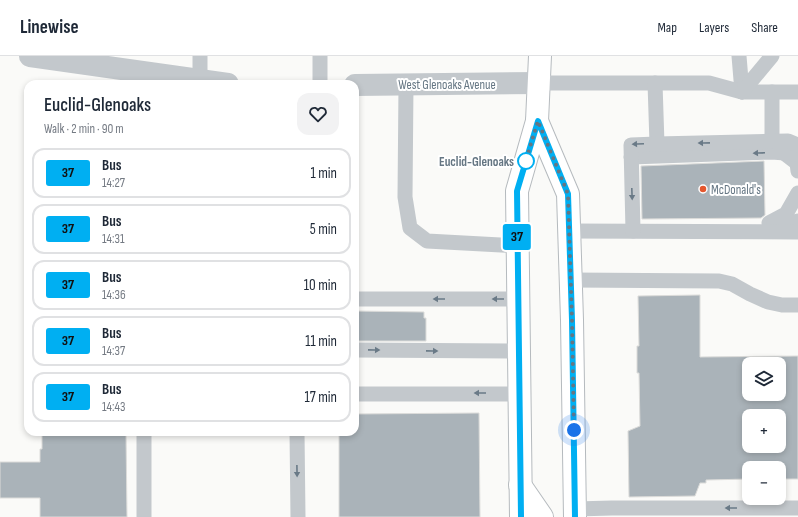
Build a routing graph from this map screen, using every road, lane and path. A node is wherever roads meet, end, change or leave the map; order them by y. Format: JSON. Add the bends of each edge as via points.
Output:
{"nodes":[{"id":1,"x":30,"y":56,"type":"edge"},
{"id":2,"x":200,"y":56,"type":"edge"},
{"id":3,"x":320,"y":56,"type":"edge"},
{"id":4,"x":540,"y":56,"type":"edge"},
{"id":5,"x":740,"y":56,"type":"edge"},
{"id":6,"x":772,"y":56,"type":"edge"},
{"id":7,"x":144,"y":78,"type":"edge"},
{"id":8,"x":200,"y":80,"type":"joint"},
{"id":9,"x":320,"y":80,"type":"edge"},
{"id":10,"x":539,"y":83,"type":"junction"},
{"id":11,"x":655,"y":83,"type":"junction"},
{"id":12,"x":359,"y":85,"type":"edge"},
{"id":13,"x":406,"y":85,"type":"junction"},
{"id":14,"x":742,"y":92,"type":"junction"},
{"id":15,"x":772,"y":92,"type":"junction"},
{"id":16,"x":798,"y":92,"type":"edge"},
{"id":17,"x":538,"y":121,"type":"junction"},
{"id":18,"x":772,"y":142,"type":"junction"},
{"id":19,"x":657,"y":144,"type":"junction"},
{"id":20,"x":798,"y":145,"type":"edge"},
{"id":21,"x":791,"y":154,"type":"edge"},
{"id":22,"x":631,"y":156,"type":"junction"},
{"id":23,"x":798,"y":171,"type":"edge"},
{"id":24,"x":798,"y":193,"type":"edge"},
{"id":25,"x":798,"y":221,"type":"edge"},
{"id":26,"x":768,"y":223,"type":"junction"},
{"id":27,"x":569,"y":231,"type":"junction"},
{"id":28,"x":633,"y":231,"type":"junction"},
{"id":29,"x":695,"y":232,"type":"junction"},
{"id":30,"x":798,"y":232,"type":"edge"},
{"id":31,"x":518,"y":246,"type":"junction"},
{"id":32,"x":571,"y":280,"type":"junction"},
{"id":33,"x":359,"y":299,"type":"edge"},
{"id":34,"x":518,"y":299,"type":"junction"},
{"id":35,"x":798,"y":305,"type":"edge"},
{"id":36,"x":359,"y":350,"type":"edge"},
{"id":37,"x":519,"y":351,"type":"junction"},
{"id":38,"x":359,"y":394,"type":"edge"},
{"id":39,"x":519,"y":394,"type":"junction"},
{"id":40,"x":144,"y":436,"type":"edge"},
{"id":41,"x":296,"y":436,"type":"edge"},
{"id":42,"x":520,"y":485,"type":"junction"},
{"id":43,"x":798,"y":508,"type":"edge"},
{"id":44,"x":575,"y":513,"type":"edge"},
{"id":45,"x":624,"y":513,"type":"edge"},
{"id":46,"x":144,"y":517,"type":"edge"},
{"id":47,"x":298,"y":517,"type":"edge"},
{"id":48,"x":521,"y":517,"type":"edge"},
{"id":49,"x":542,"y":517,"type":"edge"}],
"edges":[{"from":1,"to":7,"type":"street"},
{"from":2,"to":8,"type":"lane"},
{"from":3,"to":9,"type":"lane"},
{"from":4,"to":10,"type":"main road"},
{"from":5,"to":14,"type":"lane"},
{"from":6,"to":14,"type":"lane"},
{"from":7,"to":8,"type":"street"},
{"from":10,"to":11,"type":"lane"},
{"from":10,"to":13,"type":"street","name":"West Glenoaks Avenue"},
{"from":10,"to":17,"type":"main road"},
{"from":11,"to":14,"type":"lane","via":[[709,83]]},
{"from":11,"to":19,"type":"lane"},
{"from":12,"to":13,"type":"street","name":"West Glenoaks Avenue"},
{"from":13,"to":31,"type":"lane","via":[[405,197],[410,228],[427,241]]},
{"from":14,"to":15,"type":"lane"},
{"from":15,"to":16,"type":"lane"},
{"from":15,"to":18,"type":"lane"},
{"from":17,"to":27,"type":"main road","via":[[568,194]]},
{"from":17,"to":31,"type":"main road","via":[[517,191]]},
{"from":18,"to":19,"type":"lane","one_way":true},
{"from":18,"to":20,"type":"lane","via":[[788,141]]},
{"from":19,"to":22,"type":"lane","one_way":true,"via":[[631,145]]},
{"from":21,"to":22,"type":"lane","one_way":true,"via":[[772,152]]},
{"from":21,"to":23,"type":"lane","via":[[797,163]]},
{"from":22,"to":28,"type":"lane","one_way":true},
{"from":24,"to":26,"type":"lane","via":[[786,214]]},
{"from":25,"to":26,"type":"lane"},
{"from":26,"to":29,"type":"lane","via":[[702,223]]},
{"from":27,"to":28,"type":"lane"},
{"from":27,"to":32,"type":"main road"},
{"from":28,"to":29,"type":"lane"},
{"from":29,"to":30,"type":"lane"},
{"from":31,"to":34,"type":"main road"},
{"from":32,"to":35,"type":"lane","via":[[719,281],[732,284],[768,302]]},
{"from":32,"to":44,"type":"main road"},
{"from":34,"to":33,"type":"lane","one_way":true},
{"from":34,"to":37,"type":"main road"},
{"from":36,"to":37,"type":"lane","one_way":true},
{"from":37,"to":39,"type":"main road"},
{"from":39,"to":38,"type":"lane","one_way":true},
{"from":39,"to":42,"type":"main road"},
{"from":40,"to":46,"type":"lane"},
{"from":41,"to":47,"type":"lane","one_way":true},
{"from":42,"to":48,"type":"main road"},
{"from":42,"to":49,"type":"main road"},
{"from":43,"to":45,"type":"lane","one_way":true},
{"from":44,"to":45,"type":"lane"}]}
